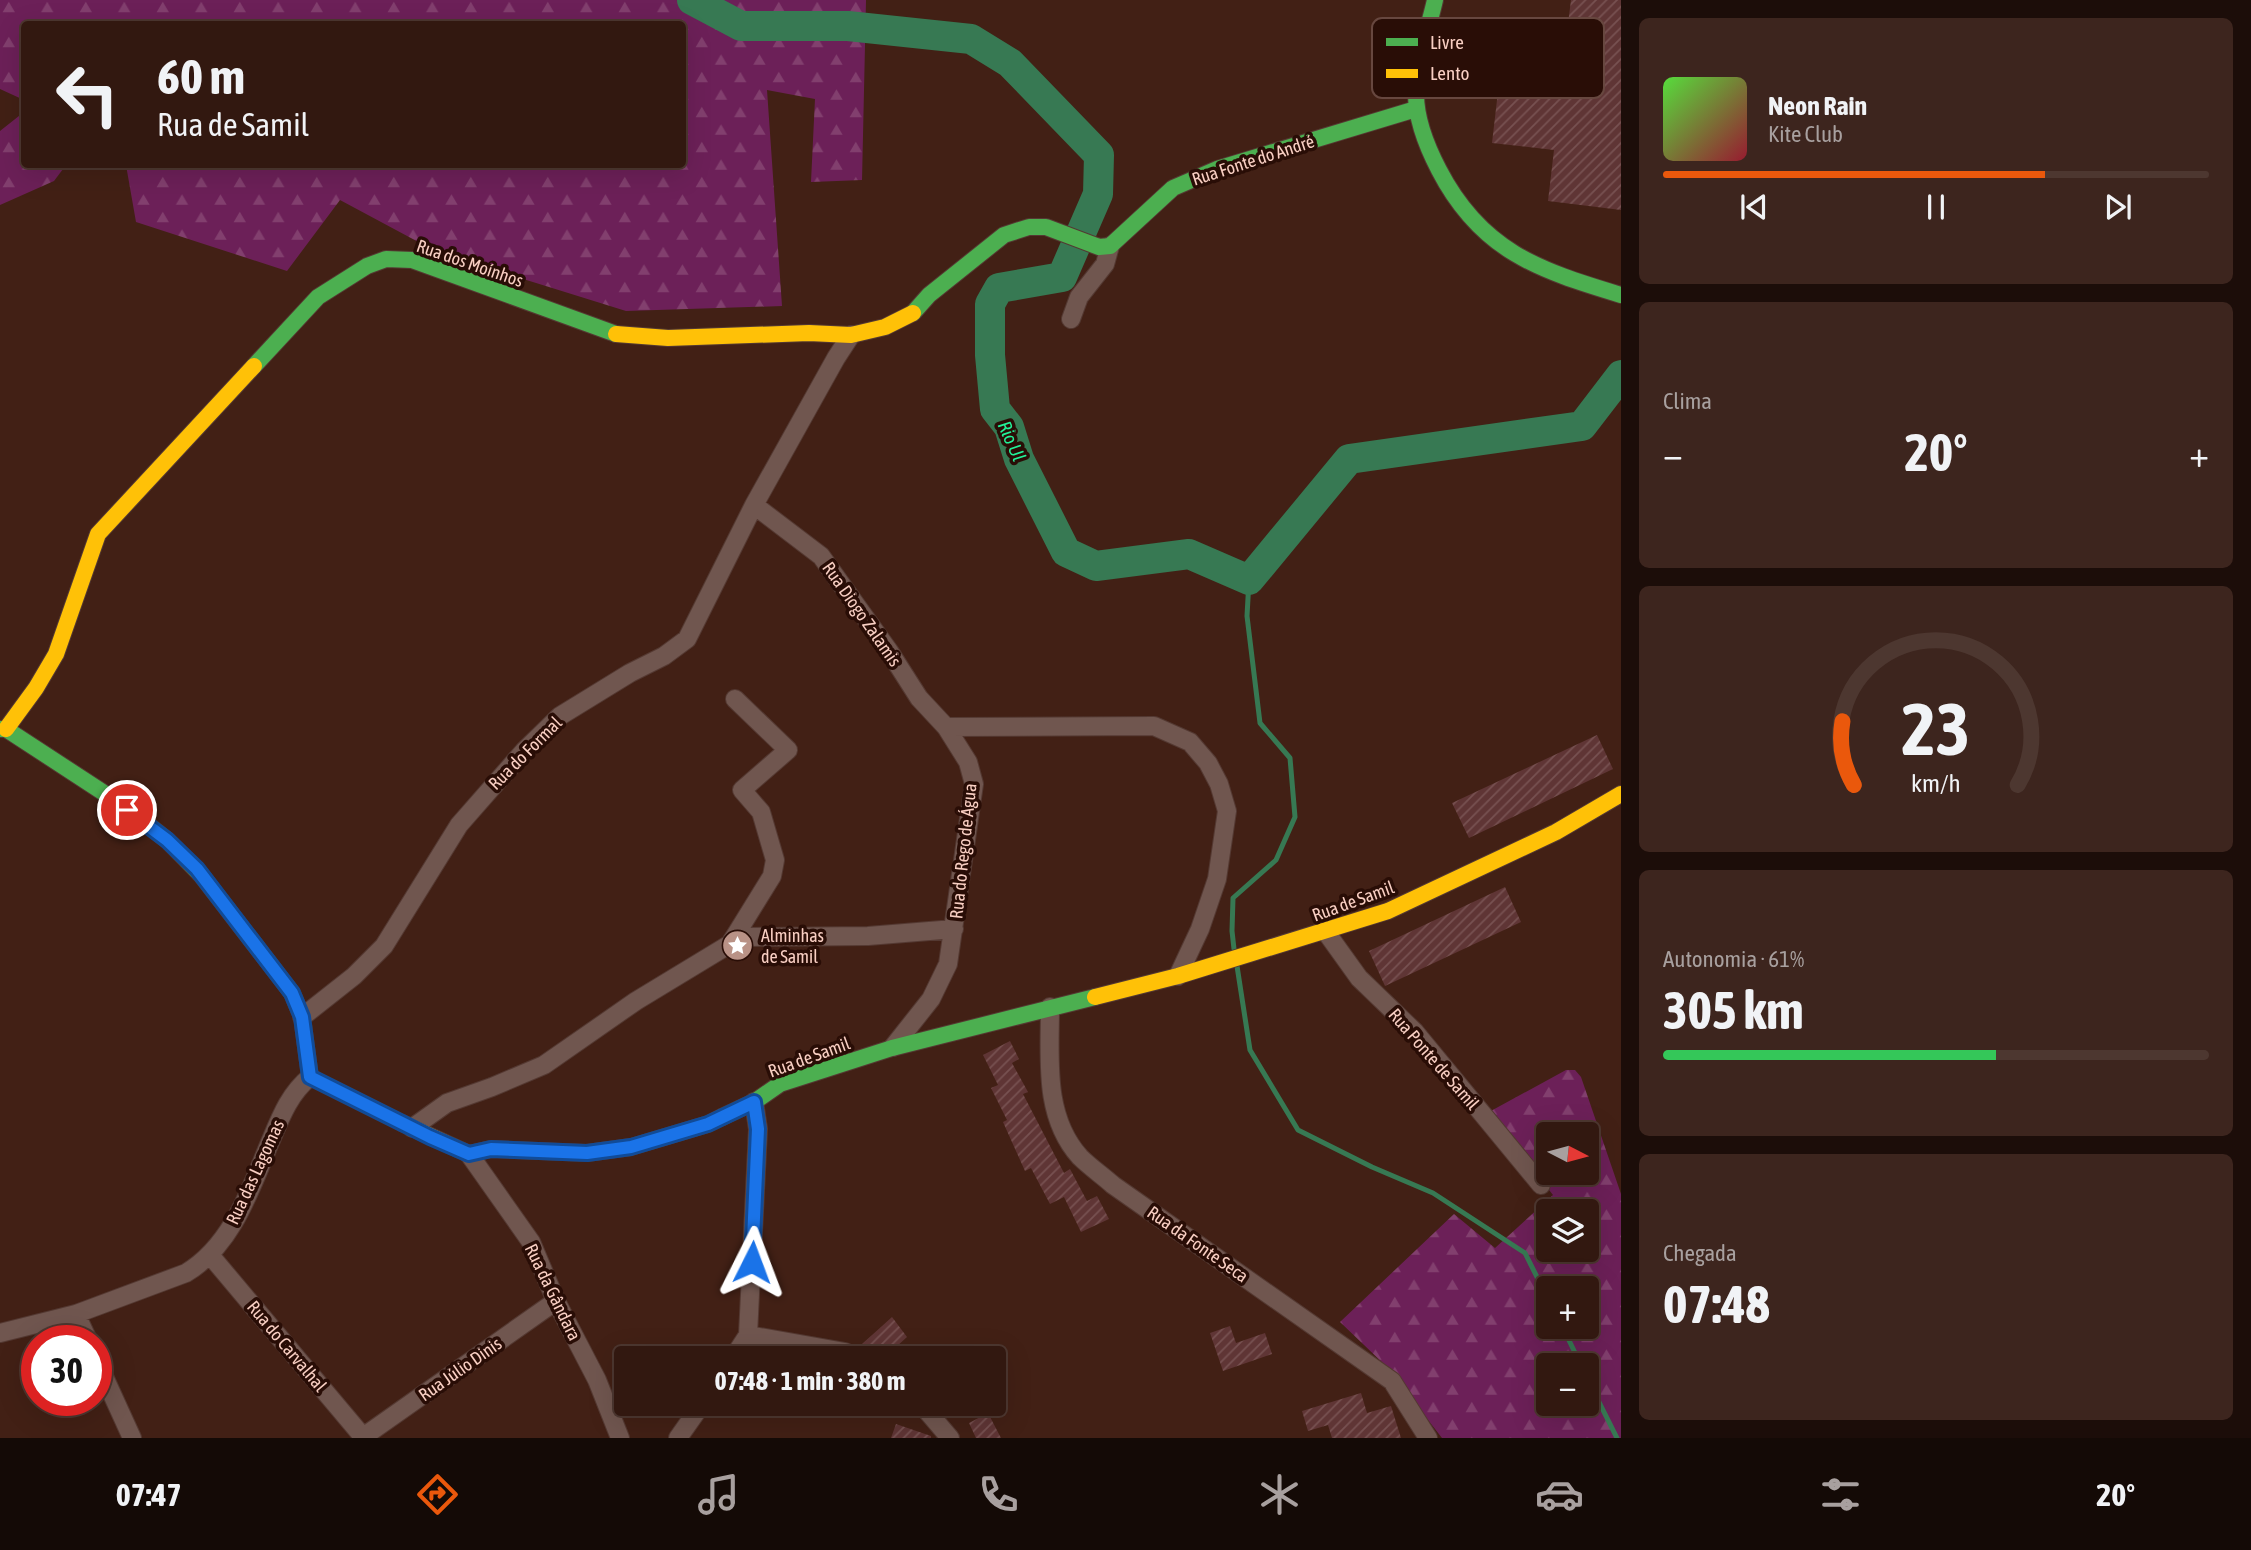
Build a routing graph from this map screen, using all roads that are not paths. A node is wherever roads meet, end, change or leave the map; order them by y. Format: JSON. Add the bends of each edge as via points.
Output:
{"nodes":[{"id":1,"x":1436,"y":0,"type":"edge"},
{"id":2,"x":1432,"y":18,"type":"edge"},
{"id":3,"x":1416,"y":98,"type":"edge"},
{"id":4,"x":1416,"y":109,"type":"junction"},
{"id":5,"x":1110,"y":246,"type":"junction"},
{"id":6,"x":1621,"y":295,"type":"edge"},
{"id":7,"x":1071,"y":319,"type":"dead end"},
{"id":8,"x":851,"y":335,"type":"junction"},
{"id":9,"x":754,"y":505,"type":"junction"},
{"id":10,"x":735,"y":699,"type":"dead end"},
{"id":11,"x":946,"y":727,"type":"junction"},
{"id":12,"x":3,"y":729,"type":"edge"},
{"id":13,"x":1621,"y":794,"type":"edge"},
{"id":14,"x":954,"y":929,"type":"junction"},
{"id":15,"x":1326,"y":932,"type":"junction"},
{"id":16,"x":730,"y":944,"type":"junction"},
{"id":17,"x":1178,"y":976,"type":"junction"},
{"id":18,"x":1050,"y":1007,"type":"junction"},
{"id":19,"x":302,"y":1017,"type":"junction"},
{"id":20,"x":892,"y":1048,"type":"junction"},
{"id":21,"x":310,"y":1077,"type":"junction"},
{"id":22,"x":754,"y":1102,"type":"junction"},
{"id":23,"x":411,"y":1128,"type":"junction"},
{"id":24,"x":469,"y":1154,"type":"junction"},
{"id":25,"x":1536,"y":1179,"type":"edge"},
{"id":26,"x":210,"y":1255,"type":"junction"},
{"id":27,"x":556,"y":1301,"type":"junction"},
{"id":28,"x":76,"y":1314,"type":"junction"},
{"id":29,"x":81,"y":1325,"type":"edge"},
{"id":30,"x":0,"y":1333,"type":"edge"},
{"id":31,"x":748,"y":1335,"type":"junction"},
{"id":32,"x":741,"y":1346,"type":"edge"},
{"id":33,"x":811,"y":1346,"type":"edge"},
{"id":34,"x":112,"y":1394,"type":"edge"},
{"id":35,"x":694,"y":1416,"type":"edge"},
{"id":36,"x":931,"y":1416,"type":"edge"},
{"id":37,"x":132,"y":1438,"type":"edge"},
{"id":38,"x":364,"y":1438,"type":"edge"},
{"id":39,"x":620,"y":1438,"type":"edge"},
{"id":40,"x":678,"y":1438,"type":"edge"},
{"id":41,"x":950,"y":1438,"type":"edge"},
{"id":42,"x":1428,"y":1438,"type":"edge"}],
"edges":[{"from":1,"to":2,"type":"street"},
{"from":3,"to":4,"type":"street"},
{"from":4,"to":5,"type":"street","name":"Rua Fonte do André","via":[[1217,169],[1173,188]]},
{"from":4,"to":6,"type":"street","via":[[1427,146],[1471,220],[1526,263]]},
{"from":5,"to":7,"type":"street","name":"Rua Fonte do André","via":[[1105,264],[1079,297]]},
{"from":5,"to":8,"type":"street","name":"Rua dos Moínhos","via":[[1099,247],[1046,227],[1004,235],[913,313],[885,327]]},
{"from":8,"to":9,"type":"street"},
{"from":8,"to":12,"type":"street","name":"Rua dos Moínhos","via":[[668,338],[616,334],[412,260],[386,259],[366,266],[318,297],[98,534],[61,641],[36,691]]},
{"from":9,"to":11,"type":"street","name":"Rua Diogo Zalamis","via":[[821,556],[919,698]]},
{"from":9,"to":19,"type":"street","name":"Rua do Formal","via":[[687,639],[560,716],[524,751],[459,825],[384,946]]},
{"from":10,"to":16,"type":"street","via":[[788,750],[741,790],[761,812],[775,860],[772,876]]},
{"from":11,"to":14,"type":"street","name":"Rua do Rego de Água","via":[[968,762],[974,784]]},
{"from":11,"to":17,"type":"street","via":[[1154,726],[1190,742],[1208,763],[1227,811],[1217,879]]},
{"from":12,"to":19,"type":"street","via":[[107,795],[167,840],[197,869],[246,932],[292,993]]},
{"from":13,"to":15,"type":"street","name":"Rua de Samil","via":[[1556,832],[1388,911]]},
{"from":14,"to":16,"type":"street","name":"Rua do Rego de Água","via":[[867,936],[749,937]]},
{"from":14,"to":20,"type":"street","via":[[948,964],[931,999]]},
{"from":15,"to":17,"type":"street","name":"Rua de Samil"},
{"from":15,"to":25,"type":"street","name":"Rua Ponte de Samil","via":[[1359,978],[1415,1032]]},
{"from":16,"to":23,"type":"street","name":"Rua do Rego de Água","via":[[636,1000],[544,1065],[447,1103]]},
{"from":17,"to":18,"type":"street","name":"Rua de Samil"},
{"from":18,"to":20,"type":"street","name":"Rua de Samil"},
{"from":18,"to":42,"type":"street","name":"Rua da Fonte Seca","via":[[1051,1090],[1058,1125],[1080,1156],[1113,1185],[1392,1381]]},
{"from":19,"to":21,"type":"street"},
{"from":20,"to":22,"type":"street","name":"Rua de Samil","via":[[780,1084]]},
{"from":21,"to":23,"type":"street"},
{"from":21,"to":26,"type":"street","name":"Rua das Lagomas","via":[[283,1112],[235,1222]]},
{"from":22,"to":24,"type":"street","name":"Rua de Samil","via":[[708,1124],[631,1147],[587,1153],[491,1149]]},
{"from":22,"to":31,"type":"street","via":[[758,1129]]},
{"from":23,"to":24,"type":"street"},
{"from":24,"to":27,"type":"street","name":"Rua da Gândara","via":[[531,1242]]},
{"from":26,"to":28,"type":"street","name":"Rua das Lagomas","via":[[186,1273]]},
{"from":26,"to":38,"type":"street","name":"Rua do Carvalhal"},
{"from":27,"to":38,"type":"street","name":"Rua Júlio Dinis"},
{"from":27,"to":39,"type":"street","name":"Rua da Gândara","via":[[597,1380]]},
{"from":28,"to":29,"type":"street"},
{"from":28,"to":30,"type":"street","name":"Rua das Lagomas"},
{"from":31,"to":32,"type":"street"},
{"from":31,"to":33,"type":"street"},
{"from":34,"to":37,"type":"street"},
{"from":35,"to":40,"type":"street"},
{"from":36,"to":41,"type":"street"}]}
